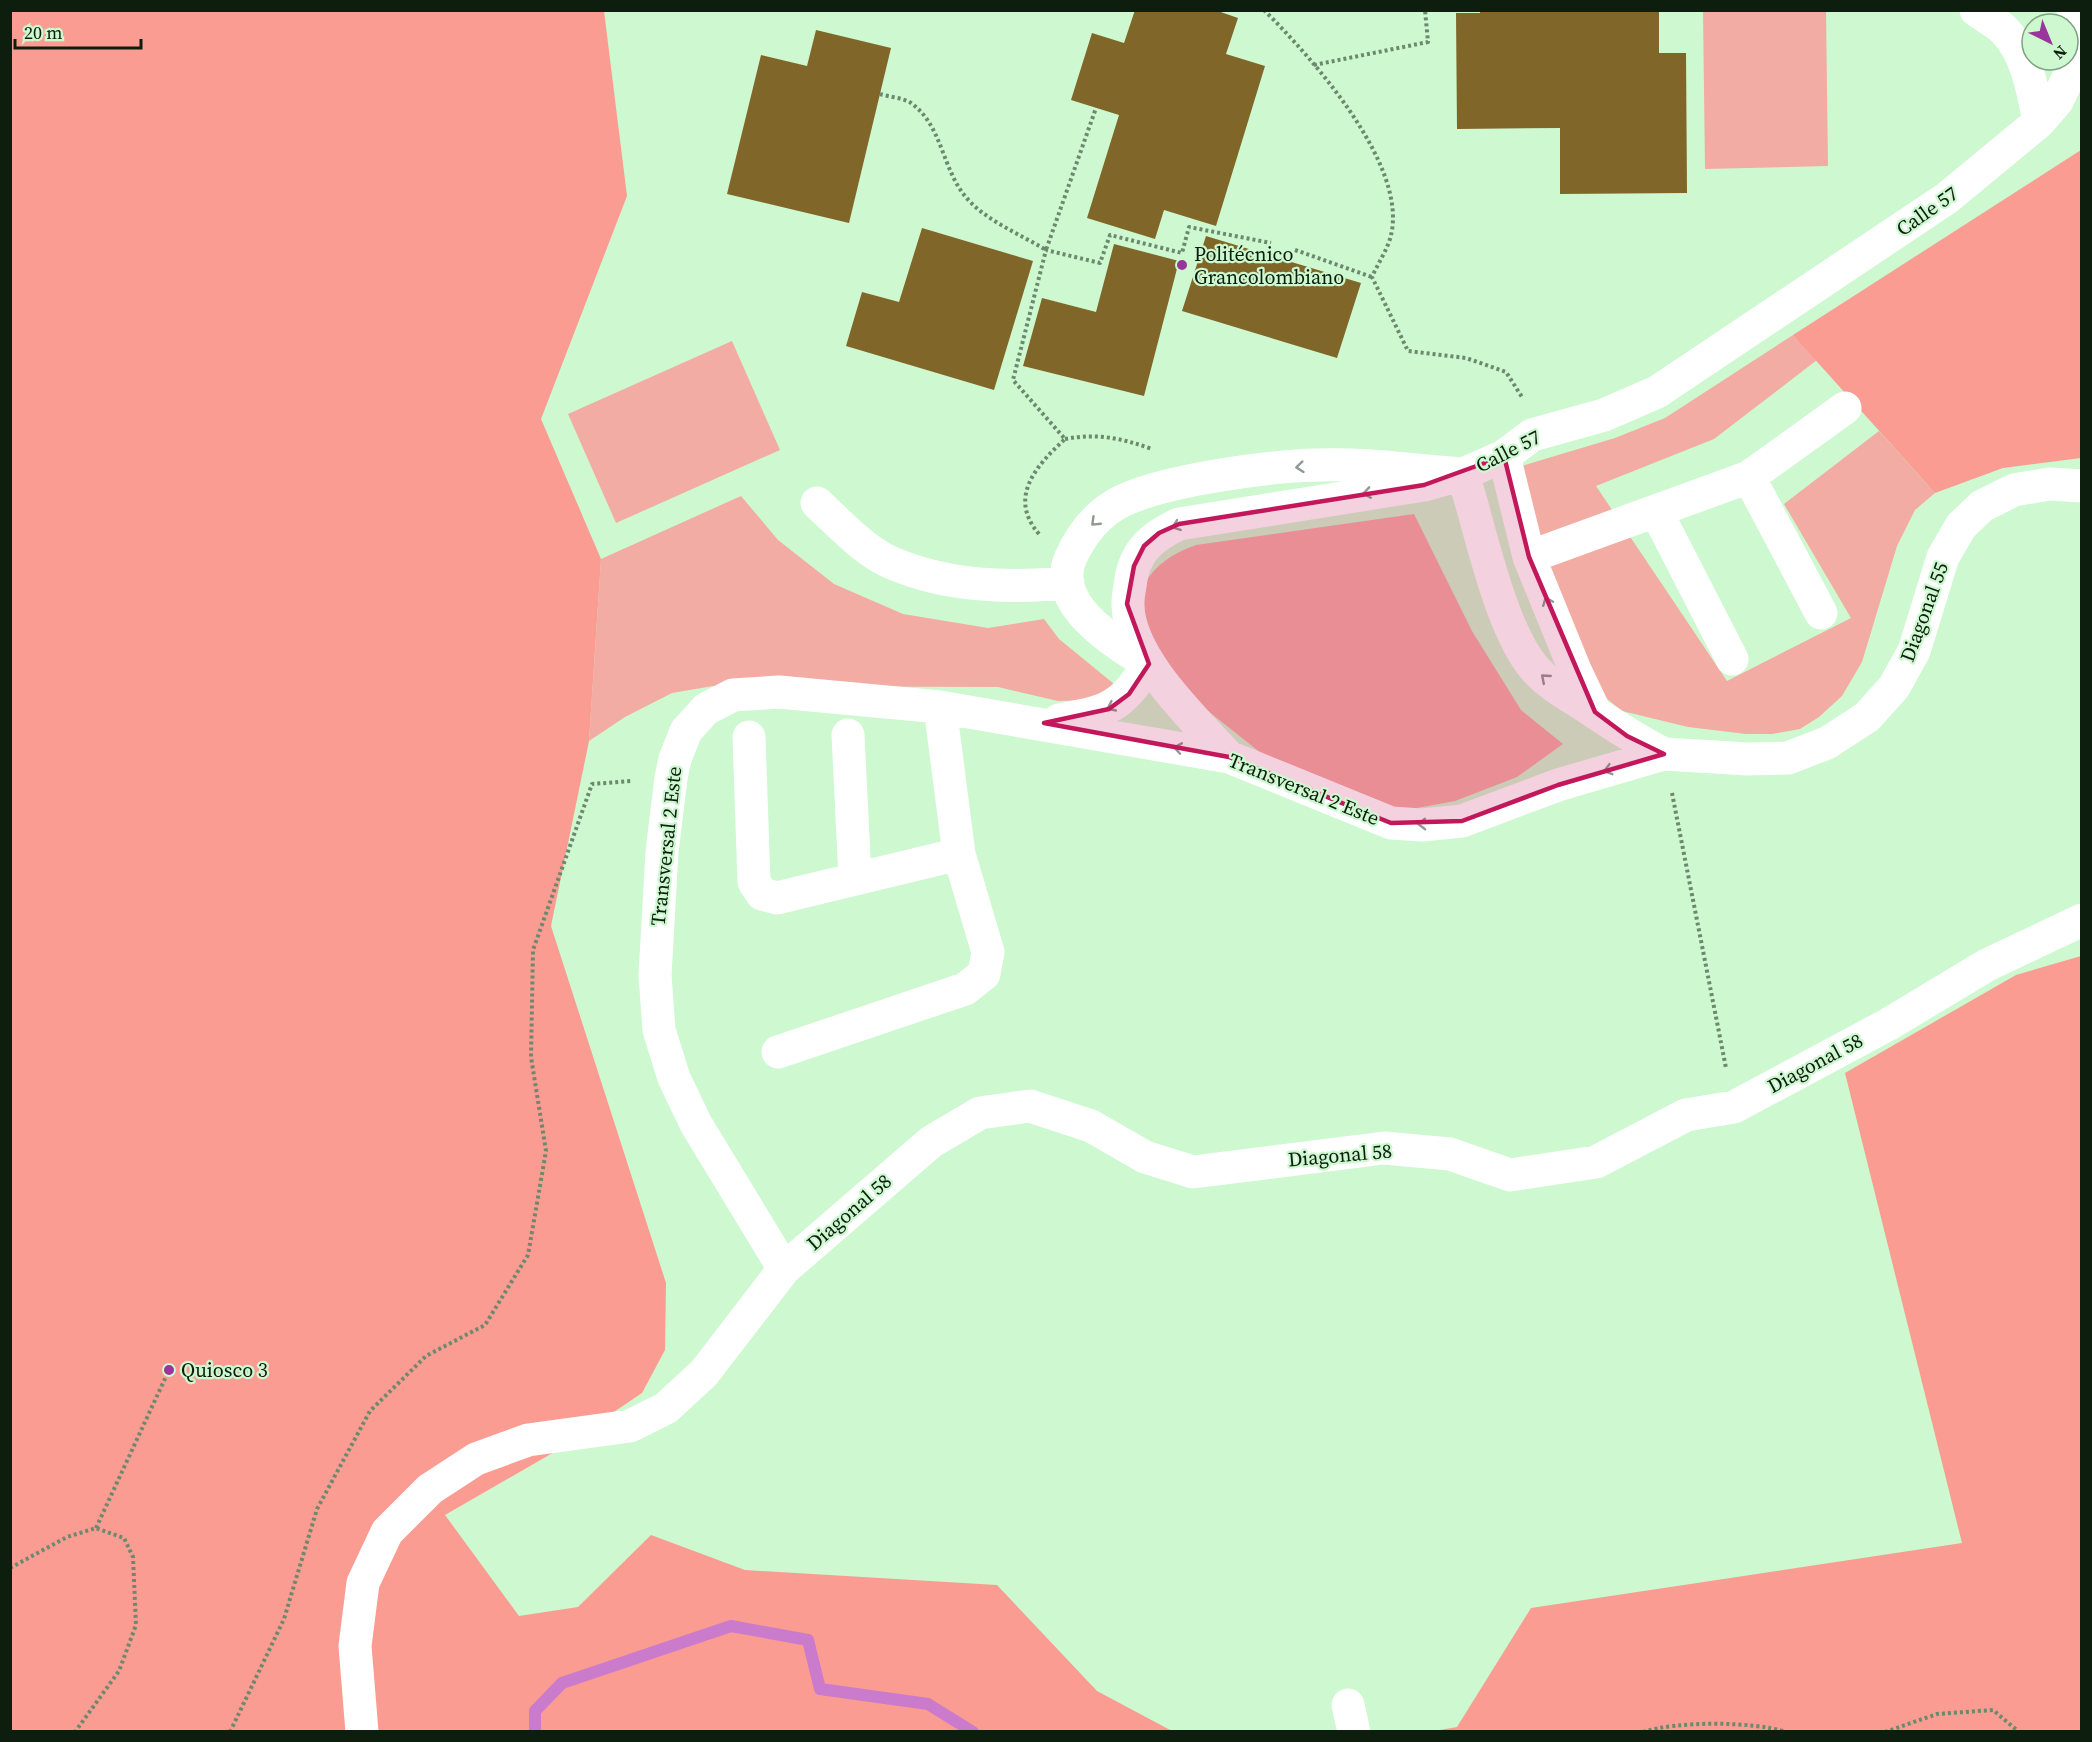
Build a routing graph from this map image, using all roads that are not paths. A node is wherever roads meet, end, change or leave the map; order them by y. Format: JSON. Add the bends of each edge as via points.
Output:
{"nodes":[{"id":1,"x":1976,"y":10,"type":"edge"},
{"id":2,"x":2073,"y":10,"type":"edge"},
{"id":3,"x":2039,"y":122,"type":"junction"},
{"id":4,"x":1845,"y":408,"type":"dead end"},
{"id":5,"x":1504,"y":456,"type":"junction"},
{"id":6,"x":1463,"y":474,"type":"junction"},
{"id":7,"x":1749,"y":477,"type":"junction"},
{"id":8,"x":2082,"y":486,"type":"edge"},
{"id":9,"x":817,"y":503,"type":"dead end"},
{"id":10,"x":1656,"y":511,"type":"junction"},
{"id":11,"x":1529,"y":557,"type":"junction"},
{"id":12,"x":1067,"y":575,"type":"junction"},
{"id":13,"x":1821,"y":613,"type":"dead end"},
{"id":14,"x":1732,"y":658,"type":"dead end"},
{"id":15,"x":1149,"y":664,"type":"junction"},
{"id":16,"x":940,"y":707,"type":"junction"},
{"id":17,"x":1595,"y":712,"type":"junction"},
{"id":18,"x":1044,"y":723,"type":"junction"},
{"id":19,"x":848,"y":735,"type":"dead end"},
{"id":20,"x":749,"y":737,"type":"dead end"},
{"id":21,"x":1664,"y":754,"type":"junction"},
{"id":22,"x":1229,"y":757,"type":"junction"},
{"id":23,"x":959,"y":854,"type":"junction"},
{"id":24,"x":855,"y":878,"type":"junction"},
{"id":25,"x":2082,"y":920,"type":"edge"},
{"id":26,"x":778,"y":1052,"type":"dead end"},
{"id":27,"x":784,"y":1269,"type":"junction"},
{"id":28,"x":362,"y":1731,"type":"edge"}],
"edges":[{"from":1,"to":3,"type":"street","via":[[2004,30],[2017,49],[2026,68]]},
{"from":2,"to":3,"type":"street","name":"Calle 57","via":[[2078,41],[2069,76],[2057,101]]},
{"from":3,"to":5,"type":"street","name":"Calle 57","via":[[1947,198],[1657,392],[1604,415],[1532,435]]},
{"from":4,"to":7,"type":"street"},
{"from":5,"to":6,"type":"street","name":"Calle 57"},
{"from":5,"to":11,"type":"street"},
{"from":6,"to":12,"type":"street","one_way":true,"via":[[1318,465],[1198,480],[1122,501],[1097,518],[1078,540]]},
{"from":6,"to":15,"type":"street","name":"Calle 57","one_way":true,"via":[[1424,485],[1179,524],[1159,533],[1144,546],[1134,566],[1127,604]]},
{"from":17,"to":6,"type":"street","one_way":true,"via":[[1561,692],[1536,670],[1520,648],[1508,622]]},
{"from":7,"to":10,"type":"street"},
{"from":7,"to":13,"type":"street"},
{"from":8,"to":21,"type":"street","name":"Diagonal 55","via":[[2049,484],[2014,490],[1982,506],[1961,526],[1943,557],[1914,651],[1894,687],[1867,717],[1827,743],[1788,758]]},
{"from":9,"to":12,"type":"street","via":[[855,539],[891,563],[948,581],[1015,588]]},
{"from":10,"to":11,"type":"street"},
{"from":10,"to":14,"type":"street"},
{"from":17,"to":11,"type":"street","one_way":true},
{"from":12,"to":15,"type":"street","via":[[1077,604],[1091,624]]},
{"from":15,"to":18,"type":"street","name":"Transversal 2 Este","one_way":true,"via":[[1130,694],[1109,709]]},
{"from":15,"to":22,"type":"street","name":"Calle 57","via":[[1162,684]]},
{"from":16,"to":18,"type":"street","name":"Transversal 2 Este"},
{"from":16,"to":23,"type":"street"},
{"from":16,"to":27,"type":"street","name":"Transversal 2 Este","via":[[779,692],[734,695],[706,709],[686,731],[675,759],[662,852],[655,965],[659,1030],[674,1078],[696,1124]]},
{"from":17,"to":21,"type":"street","via":[[1627,736]]},
{"from":22,"to":18,"type":"street","name":"Transversal 2 Este","one_way":true},
{"from":19,"to":24,"type":"street"},
{"from":20,"to":24,"type":"street","via":[[754,882],[762,894],[777,898]]},
{"from":21,"to":22,"type":"street","name":"Transversal 2 Este","one_way":true,"via":[[1558,785],[1462,821],[1422,825],[1391,823]]},
{"from":23,"to":24,"type":"street"},
{"from":23,"to":26,"type":"street","via":[[988,952],[984,974],[965,989]]},
{"from":25,"to":27,"type":"street","name":"Diagonal 58","via":[[1987,965],[1889,1024],[1734,1107],[1686,1115],[1596,1162],[1510,1174],[1450,1154],[1384,1148],[1193,1172],[1145,1157],[1091,1126],[1030,1106],[980,1113],[931,1142]]},
{"from":27,"to":28,"type":"street","name":"Diagonal 58","via":[[704,1372],[666,1408],[630,1426],[528,1440],[476,1459],[429,1489],[387,1532],[363,1583],[355,1646]]}]}
